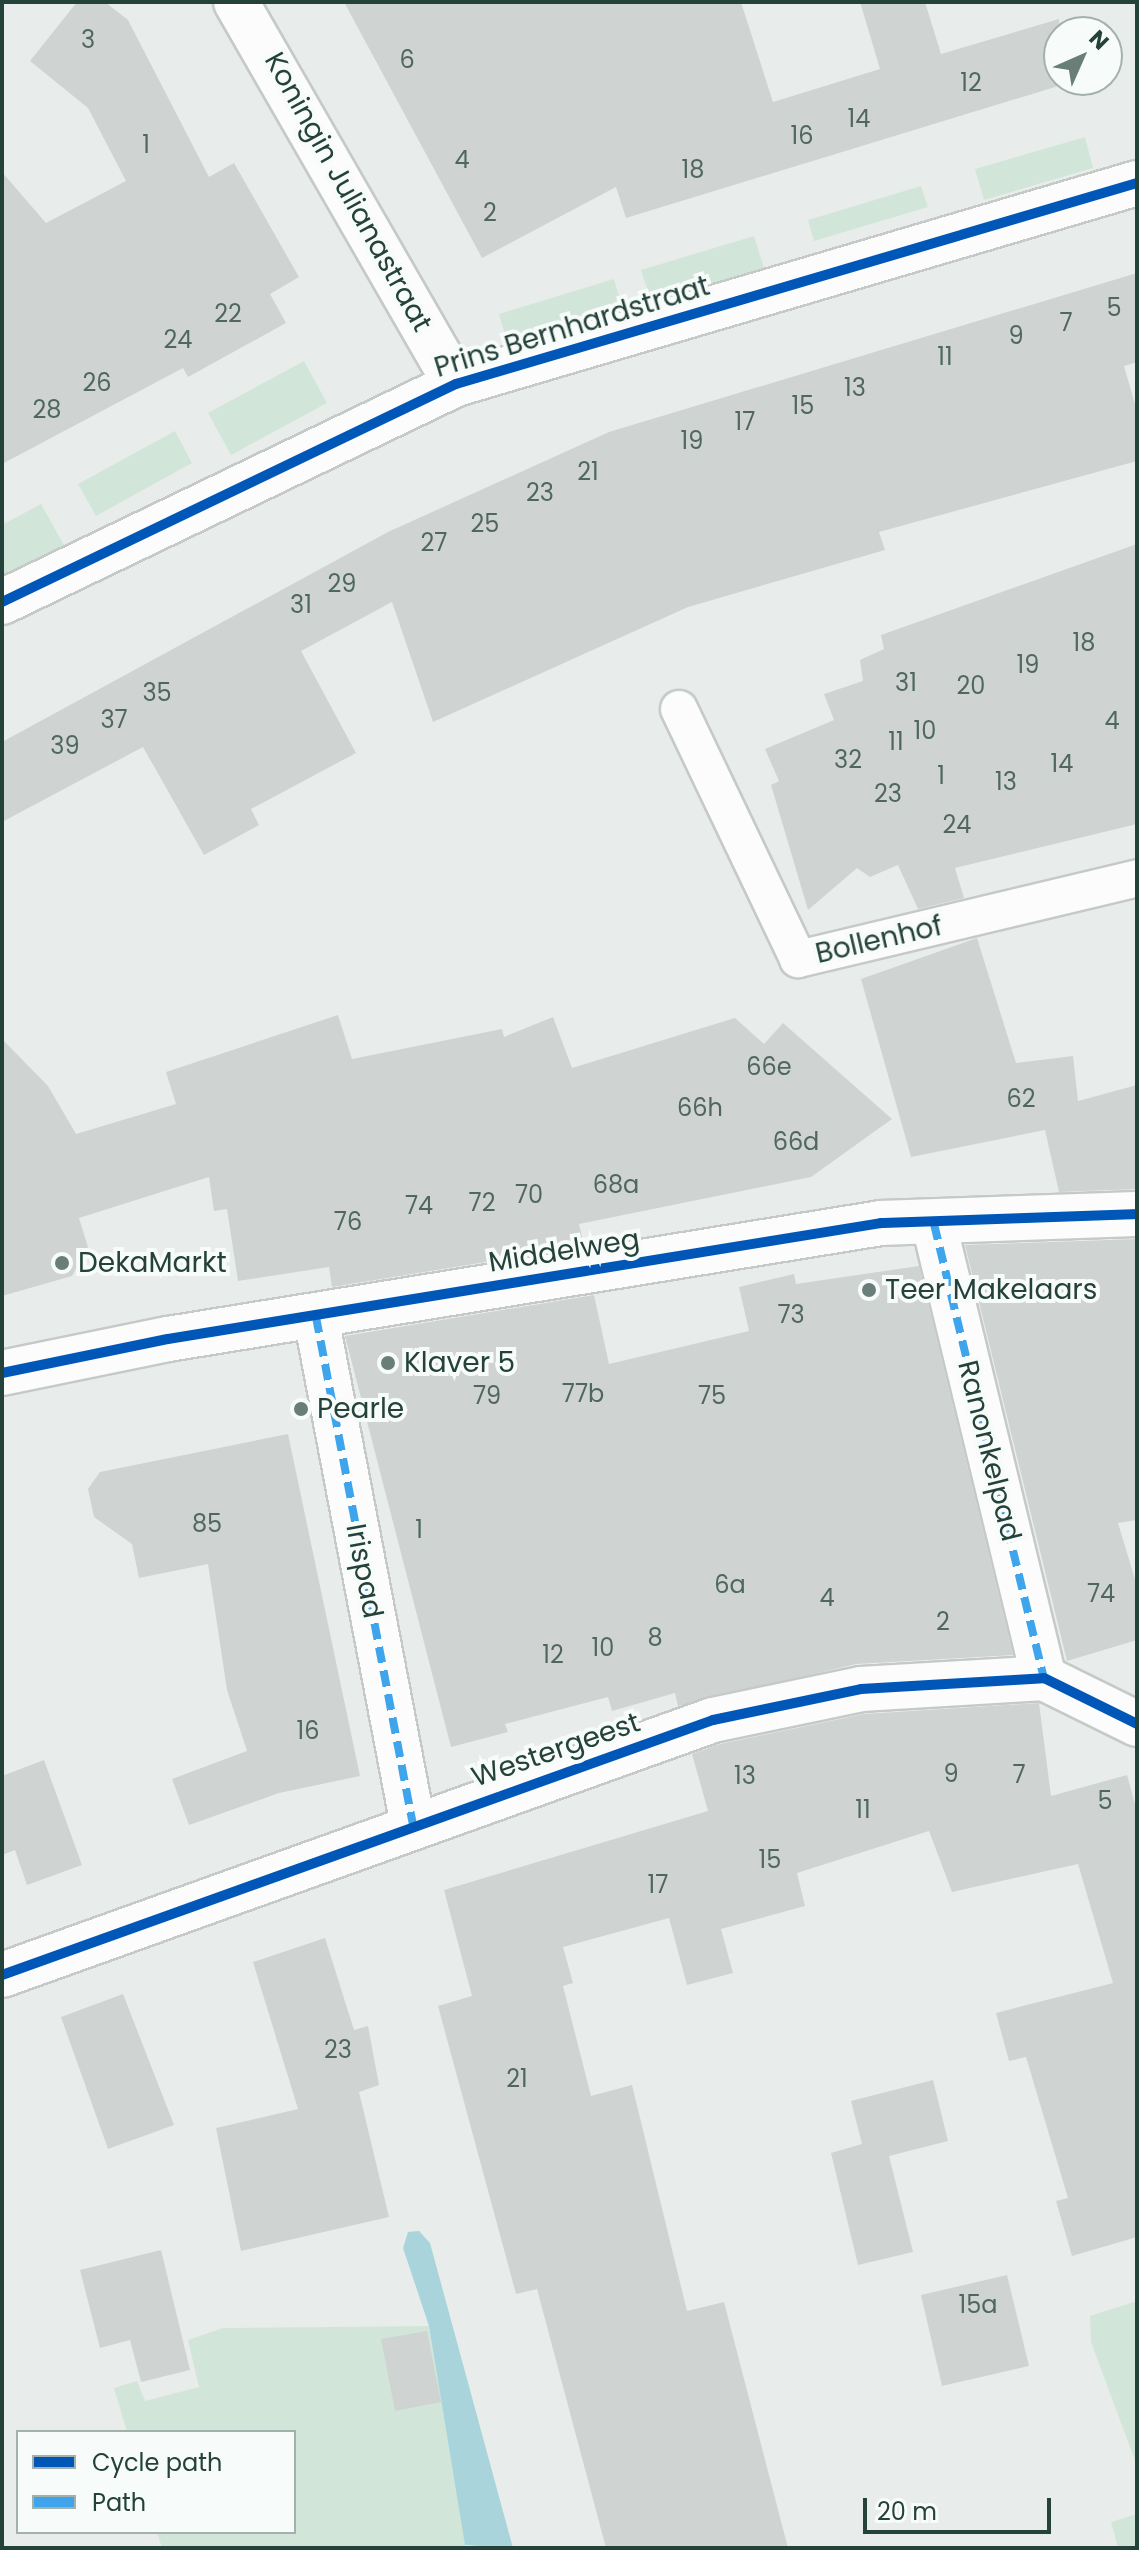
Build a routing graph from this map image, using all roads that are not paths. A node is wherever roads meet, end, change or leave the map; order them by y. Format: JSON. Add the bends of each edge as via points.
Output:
{"nodes":[{"id":1,"x":236,"y":2,"type":"edge"},
{"id":2,"x":1137,"y":183,"type":"edge"},
{"id":3,"x":456,"y":384,"type":"junction"},
{"id":4,"x":2,"y":602,"type":"edge"},
{"id":5,"x":679,"y":709,"type":"dead end"},
{"id":6,"x":1137,"y":878,"type":"edge"},
{"id":7,"x":1137,"y":1214,"type":"edge"},
{"id":8,"x":934,"y":1224,"type":"junction"},
{"id":9,"x":316,"y":1317,"type":"junction"},
{"id":10,"x":2,"y":1373,"type":"edge"},
{"id":11,"x":1044,"y":1678,"type":"junction"},
{"id":12,"x":1137,"y":1724,"type":"edge"},
{"id":13,"x":413,"y":1825,"type":"junction"},
{"id":14,"x":2,"y":1975,"type":"edge"}],
"edges":[{"from":1,"to":3,"type":"street","name":"Koningin Julianastraat"},
{"from":2,"to":3,"type":"street","name":"Prins Bernhardstraat"},
{"from":3,"to":4,"type":"street","name":"Prins Bernhardstraat"},
{"from":5,"to":6,"type":"lane","name":"Bollenhof","via":[[798,959]]},
{"from":7,"to":8,"type":"street","name":"Middelweg"},
{"from":8,"to":9,"type":"street","name":"Middelweg","via":[[881,1223]]},
{"from":8,"to":11,"type":"street","name":"Ranonkelpad"},
{"from":9,"to":10,"type":"street","name":"Middelweg"},
{"from":9,"to":13,"type":"street","name":"Irispad"},
{"from":11,"to":12,"type":"street","name":"Westergeest"},
{"from":11,"to":13,"type":"street","name":"Westergeest","via":[[861,1689],[713,1720]]},
{"from":13,"to":14,"type":"street","name":"Westergeest"}]}
